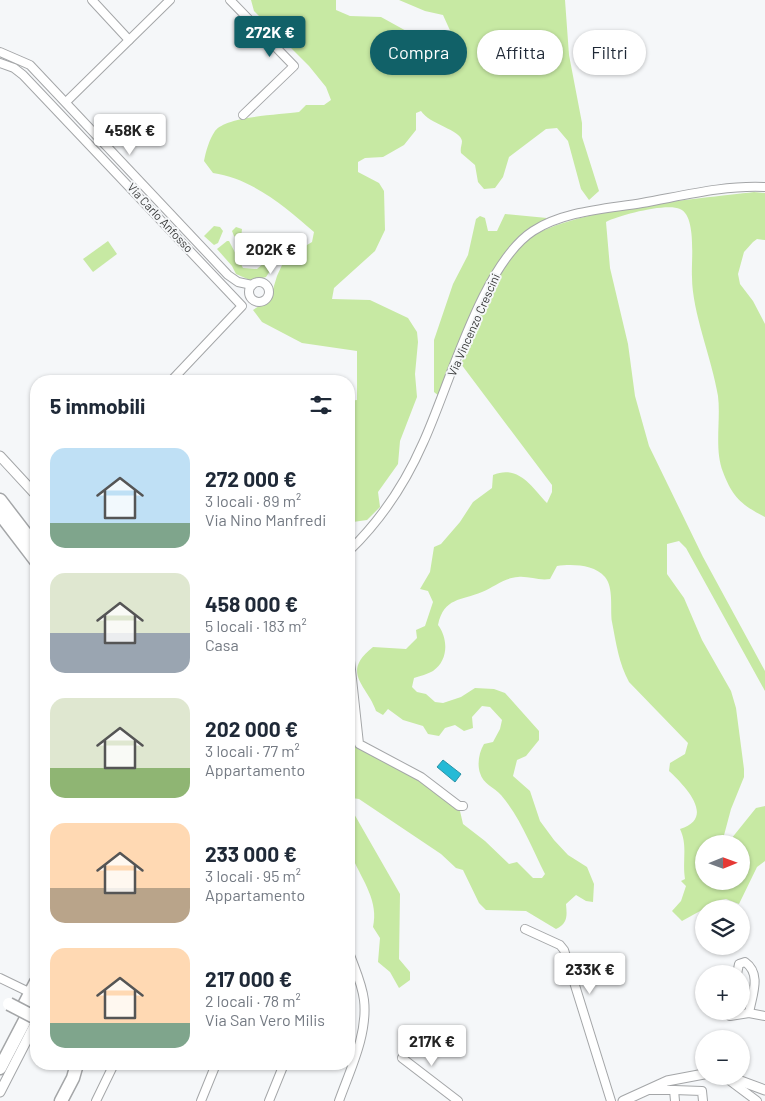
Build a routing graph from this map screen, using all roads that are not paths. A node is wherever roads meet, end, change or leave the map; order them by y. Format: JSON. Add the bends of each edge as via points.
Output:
{"nodes":[{"id":1,"x":92,"y":0,"type":"edge"},
{"id":2,"x":170,"y":0,"type":"edge"},
{"id":3,"x":230,"y":0,"type":"edge"},
{"id":4,"x":129,"y":40,"type":"junction"},
{"id":5,"x":0,"y":52,"type":"edge"},
{"id":6,"x":0,"y":64,"type":"edge"},
{"id":7,"x":66,"y":102,"type":"junction"},
{"id":8,"x":243,"y":115,"type":"dead end"},
{"id":9,"x":120,"y":162,"type":"junction"},
{"id":10,"x":113,"y":169,"type":"junction"},
{"id":11,"x":765,"y":187,"type":"edge"},
{"id":12,"x":252,"y":285,"type":"junction"},
{"id":13,"x":252,"y":298,"type":"junction"},
{"id":14,"x":242,"y":306,"type":"junction"},
{"id":15,"x":177,"y":375,"type":"edge"},
{"id":16,"x":0,"y":456,"type":"edge"},
{"id":17,"x":30,"y":488,"type":"edge"},
{"id":18,"x":0,"y":491,"type":"edge"},
{"id":19,"x":0,"y":500,"type":"edge"},
{"id":20,"x":1,"y":516,"type":"edge"},
{"id":21,"x":30,"y":530,"type":"edge"},
{"id":22,"x":30,"y":539,"type":"edge"},
{"id":23,"x":355,"y":545,"type":"edge"},
{"id":24,"x":30,"y":553,"type":"edge"},
{"id":25,"x":355,"y":707,"type":"edge"},
{"id":26,"x":464,"y":806,"type":"dead end"},
{"id":27,"x":525,"y":929,"type":"dead end"},
{"id":28,"x":739,"y":965,"type":"edge"},
{"id":29,"x":749,"y":965,"type":"edge"},
{"id":30,"x":750,"y":966,"type":"edge"},
{"id":31,"x":355,"y":969,"type":"edge"},
{"id":32,"x":0,"y":978,"type":"edge"},
{"id":33,"x":30,"y":989,"type":"edge"},
{"id":34,"x":30,"y":998,"type":"edge"},
{"id":35,"x":30,"y":1000,"type":"edge"},
{"id":36,"x":4,"y":1002,"type":"edge"},
{"id":37,"x":750,"y":1007,"type":"edge"},
{"id":38,"x":750,"y":1013,"type":"edge"},
{"id":39,"x":30,"y":1015,"type":"edge"},
{"id":40,"x":765,"y":1016,"type":"edge"},
{"id":41,"x":424,"y":1031,"type":"dead end"},
{"id":42,"x":30,"y":1034,"type":"edge"},
{"id":43,"x":0,"y":1050,"type":"edge"},
{"id":44,"x":355,"y":1054,"type":"edge"},
{"id":45,"x":0,"y":1068,"type":"edge"},
{"id":46,"x":76,"y":1070,"type":"edge"},
{"id":47,"x":111,"y":1070,"type":"edge"},
{"id":48,"x":214,"y":1070,"type":"edge"},
{"id":49,"x":282,"y":1070,"type":"edge"},
{"id":50,"x":350,"y":1070,"type":"edge"},
{"id":51,"x":695,"y":1075,"type":"edge"},
{"id":52,"x":736,"y":1085,"type":"edge"},
{"id":53,"x":750,"y":1085,"type":"edge"},
{"id":54,"x":646,"y":1090,"type":"junction"},
{"id":55,"x":674,"y":1090,"type":"junction"},
{"id":56,"x":765,"y":1090,"type":"edge"},
{"id":57,"x":0,"y":1092,"type":"edge"},
{"id":58,"x":61,"y":1101,"type":"edge"},
{"id":59,"x":96,"y":1101,"type":"edge"},
{"id":60,"x":201,"y":1101,"type":"edge"},
{"id":61,"x":269,"y":1101,"type":"edge"},
{"id":62,"x":339,"y":1101,"type":"edge"},
{"id":63,"x":458,"y":1101,"type":"edge"},
{"id":64,"x":610,"y":1101,"type":"edge"},
{"id":65,"x":623,"y":1101,"type":"edge"},
{"id":66,"x":675,"y":1101,"type":"edge"},
{"id":67,"x":703,"y":1101,"type":"edge"},
{"id":68,"x":756,"y":1101,"type":"edge"}],
"edges":[{"from":1,"to":4,"type":"street"},
{"from":2,"to":4,"type":"street"},
{"from":3,"to":8,"type":"street","via":[[294,66]]},
{"from":4,"to":7,"type":"street"},
{"from":5,"to":7,"type":"street","via":[[30,65]]},
{"from":6,"to":10,"type":"street","name":"Via Carlo Anfosso","via":[[23,75]]},
{"from":7,"to":9,"type":"street"},
{"from":9,"to":10,"type":"street"},
{"from":9,"to":12,"type":"street","via":[[228,275],[238,282]]},
{"from":10,"to":14,"type":"street","name":"Via Carlo Anfosso"},
{"from":11,"to":23,"type":"street","name":"Via Vincenzo Crescini","via":[[725,189],[576,214],[542,226],[523,239],[489,284],[424,442],[402,485],[382,516]]},
{"from":12,"to":13,"type":"street","via":[[249,292]]},
{"from":12,"to":13,"type":"street","via":[[263,283],[269,293],[263,301]]},
{"from":13,"to":14,"type":"street"},
{"from":14,"to":15,"type":"street"},
{"from":16,"to":17,"type":"street"},
{"from":18,"to":21,"type":"highway"},
{"from":19,"to":22,"type":"highway"},
{"from":20,"to":24,"type":"highway"},
{"from":25,"to":26,"type":"street","via":[[359,744],[421,777],[459,806]]},
{"from":27,"to":64,"type":"street","via":[[560,945],[564,950]]},
{"from":28,"to":29,"type":"street","via":[[745,962]]},
{"from":30,"to":37,"type":"street","via":[[756,974]]},
{"from":31,"to":44,"type":"street","via":[[363,992],[364,1013]]},
{"from":32,"to":33,"type":"street"},
{"from":34,"to":43,"type":"highway"},
{"from":35,"to":45,"type":"highway"},
{"from":36,"to":39,"type":"highway","bridge":true},
{"from":38,"to":40,"type":"street"},
{"from":41,"to":63,"type":"street","via":[[402,1058]]},
{"from":42,"to":57,"type":"street"},
{"from":46,"to":58,"type":"highway"},
{"from":47,"to":59,"type":"street"},
{"from":48,"to":60,"type":"street"},
{"from":49,"to":61,"type":"street"},
{"from":50,"to":62,"type":"street"},
{"from":51,"to":54,"type":"street"},
{"from":52,"to":68,"type":"street"},
{"from":53,"to":56,"type":"street"},
{"from":54,"to":55,"type":"street"},
{"from":54,"to":65,"type":"street"},
{"from":55,"to":66,"type":"street"},
{"from":55,"to":67,"type":"street","via":[[702,1090]]}]}
